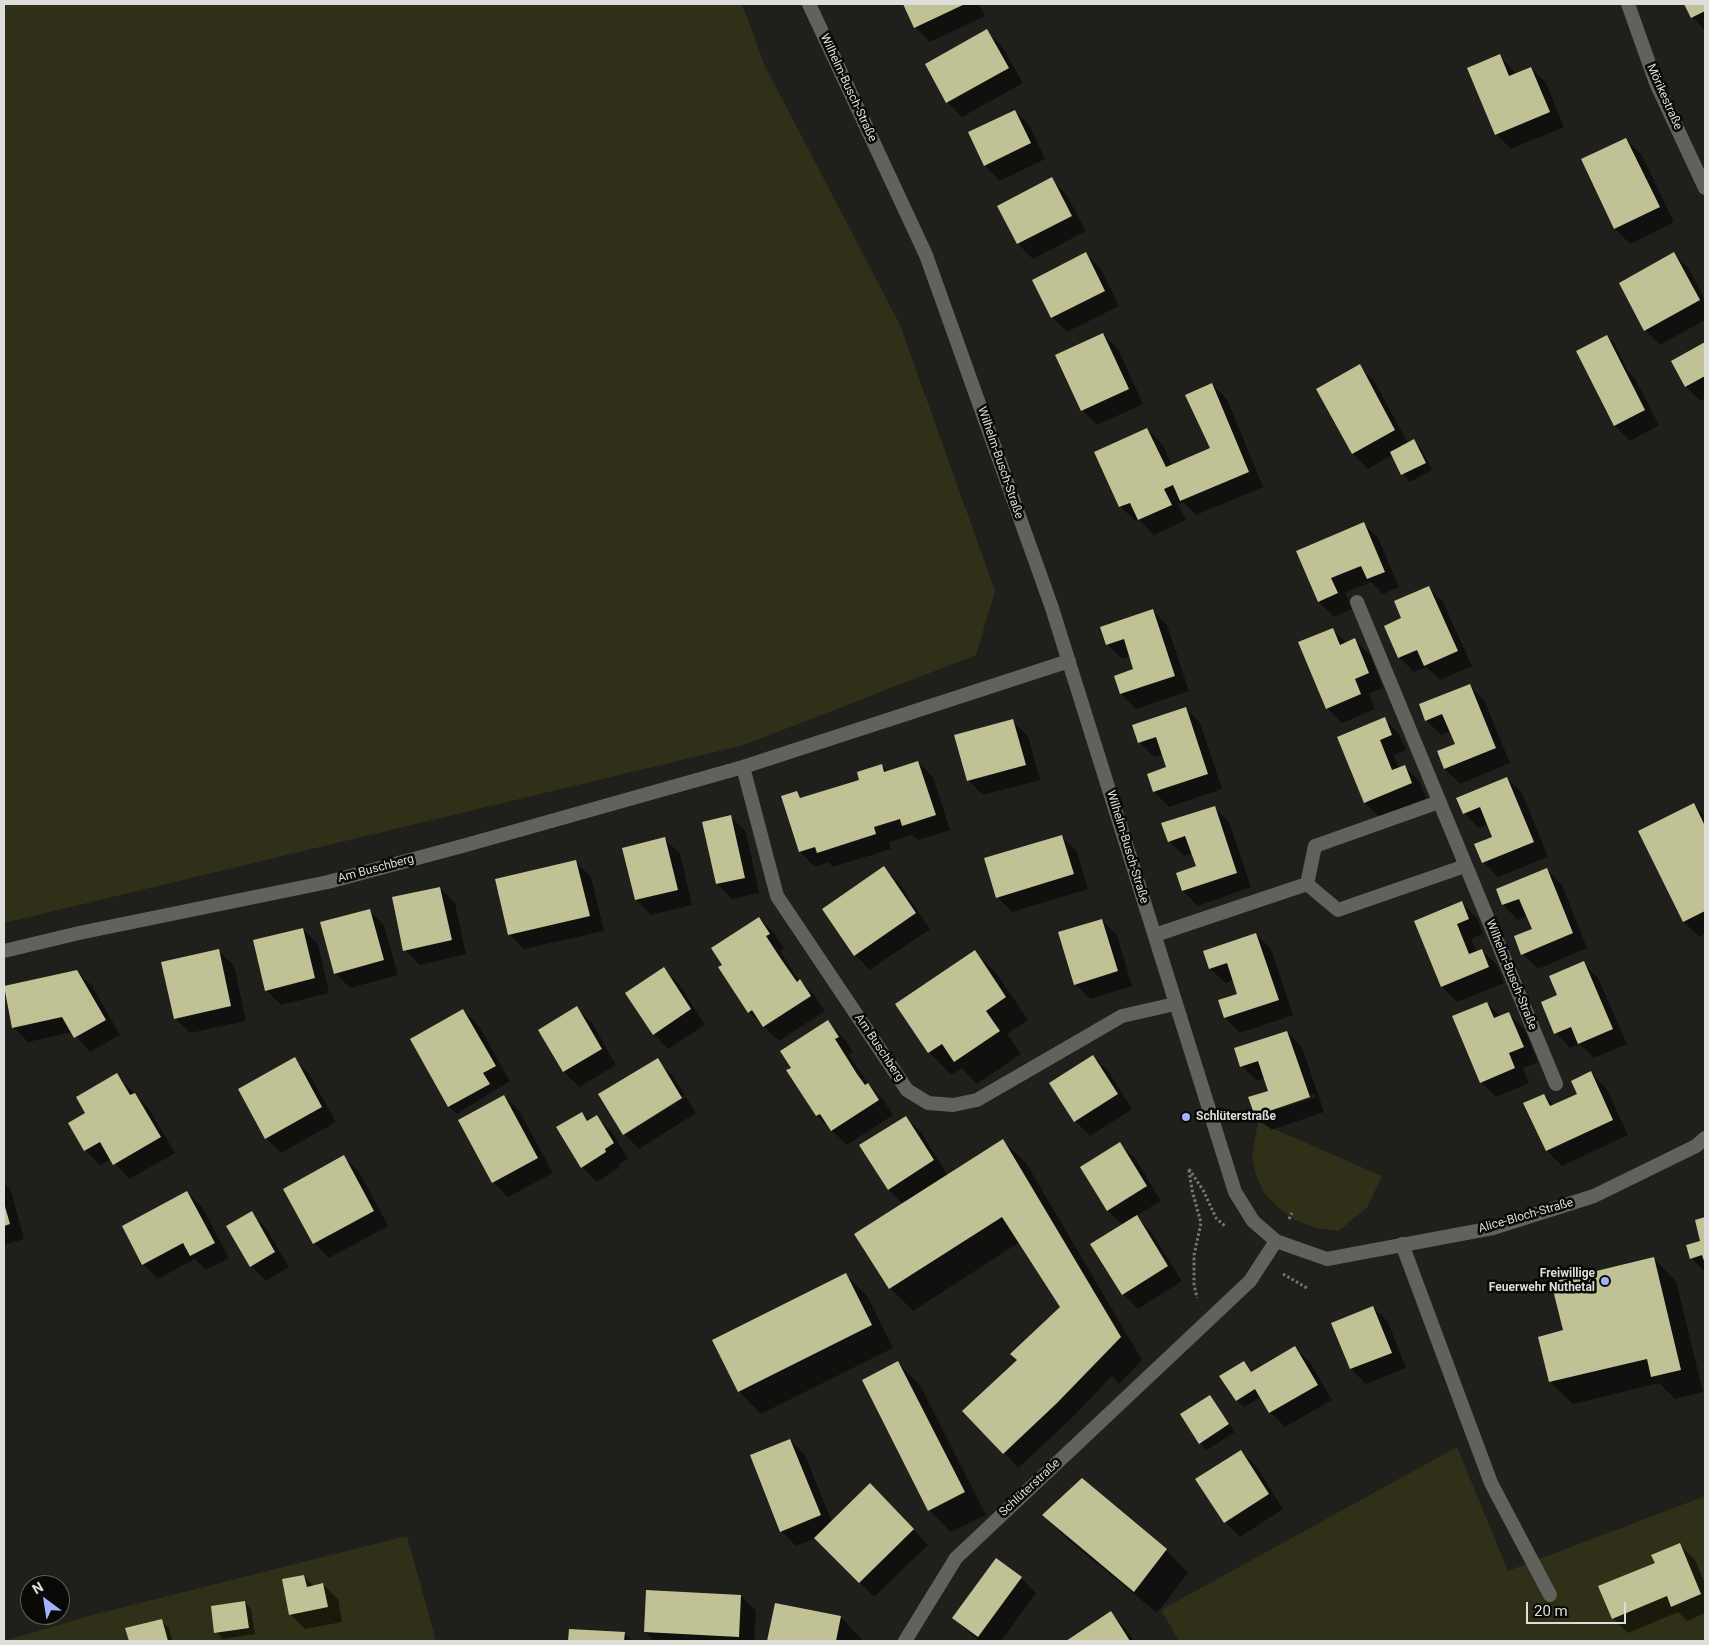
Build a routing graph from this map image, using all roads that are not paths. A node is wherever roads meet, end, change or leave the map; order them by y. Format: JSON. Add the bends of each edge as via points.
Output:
{"nodes":[{"id":1,"x":809,"y":4,"type":"edge"},
{"id":2,"x":1628,"y":4,"type":"edge"},
{"id":3,"x":1705,"y":188,"type":"edge"},
{"id":4,"x":1357,"y":602,"type":"dead end"},
{"id":5,"x":1069,"y":661,"type":"junction"},
{"id":6,"x":743,"y":767,"type":"junction"},
{"id":7,"x":1439,"y":802,"type":"junction"},
{"id":8,"x":1465,"y":866,"type":"junction"},
{"id":9,"x":1307,"y":884,"type":"junction"},
{"id":10,"x":1155,"y":935,"type":"junction"},
{"id":11,"x":4,"y":951,"type":"edge"},
{"id":12,"x":1175,"y":1004,"type":"junction"},
{"id":13,"x":1556,"y":1084,"type":"dead end"},
{"id":14,"x":1702,"y":1144,"type":"edge"},
{"id":15,"x":1276,"y":1241,"type":"junction"},
{"id":16,"x":1402,"y":1244,"type":"junction"},
{"id":17,"x":1550,"y":1596,"type":"dead end"},
{"id":18,"x":905,"y":1641,"type":"edge"}],
"edges":[{"from":1,"to":5,"type":"street","name":"Wilhelm-Busch-Straße","via":[[926,254]]},
{"from":2,"to":3,"type":"street","name":"Mörikestraße","via":[[1656,83]]},
{"from":4,"to":7,"type":"street","name":"Wilhelm-Busch-Straße"},
{"from":5,"to":6,"type":"street","name":"Am Buschberg"},
{"from":5,"to":10,"type":"street","name":"Wilhelm-Busch-Straße"},
{"from":6,"to":11,"type":"street","name":"Am Buschberg","via":[[328,882]]},
{"from":6,"to":12,"type":"street","name":"Am Buschberg","via":[[777,896],[907,1090],[928,1103],[953,1105],[977,1100],[1122,1016]]},
{"from":7,"to":8,"type":"street","name":"Wilhelm-Busch-Straße"},
{"from":7,"to":9,"type":"street","via":[[1315,846]]},
{"from":8,"to":9,"type":"street","via":[[1338,910]]},
{"from":8,"to":13,"type":"street","name":"Wilhelm-Busch-Straße"},
{"from":9,"to":10,"type":"street"},
{"from":10,"to":12,"type":"street","name":"Wilhelm-Busch-Straße"},
{"from":12,"to":15,"type":"street","name":"Wilhelm-Busch-Straße","via":[[1235,1192],[1253,1221]]},
{"from":14,"to":16,"type":"street","name":"Alice-Bloch-Straße","via":[[1594,1196],[1493,1228]]},
{"from":15,"to":16,"type":"street","name":"Alice-Bloch-Straße","via":[[1327,1258]]},
{"from":15,"to":18,"type":"street","name":"Schlüterstraße","via":[[1250,1282],[956,1558]]},
{"from":16,"to":17,"type":"street","via":[[1491,1483]]}]}
